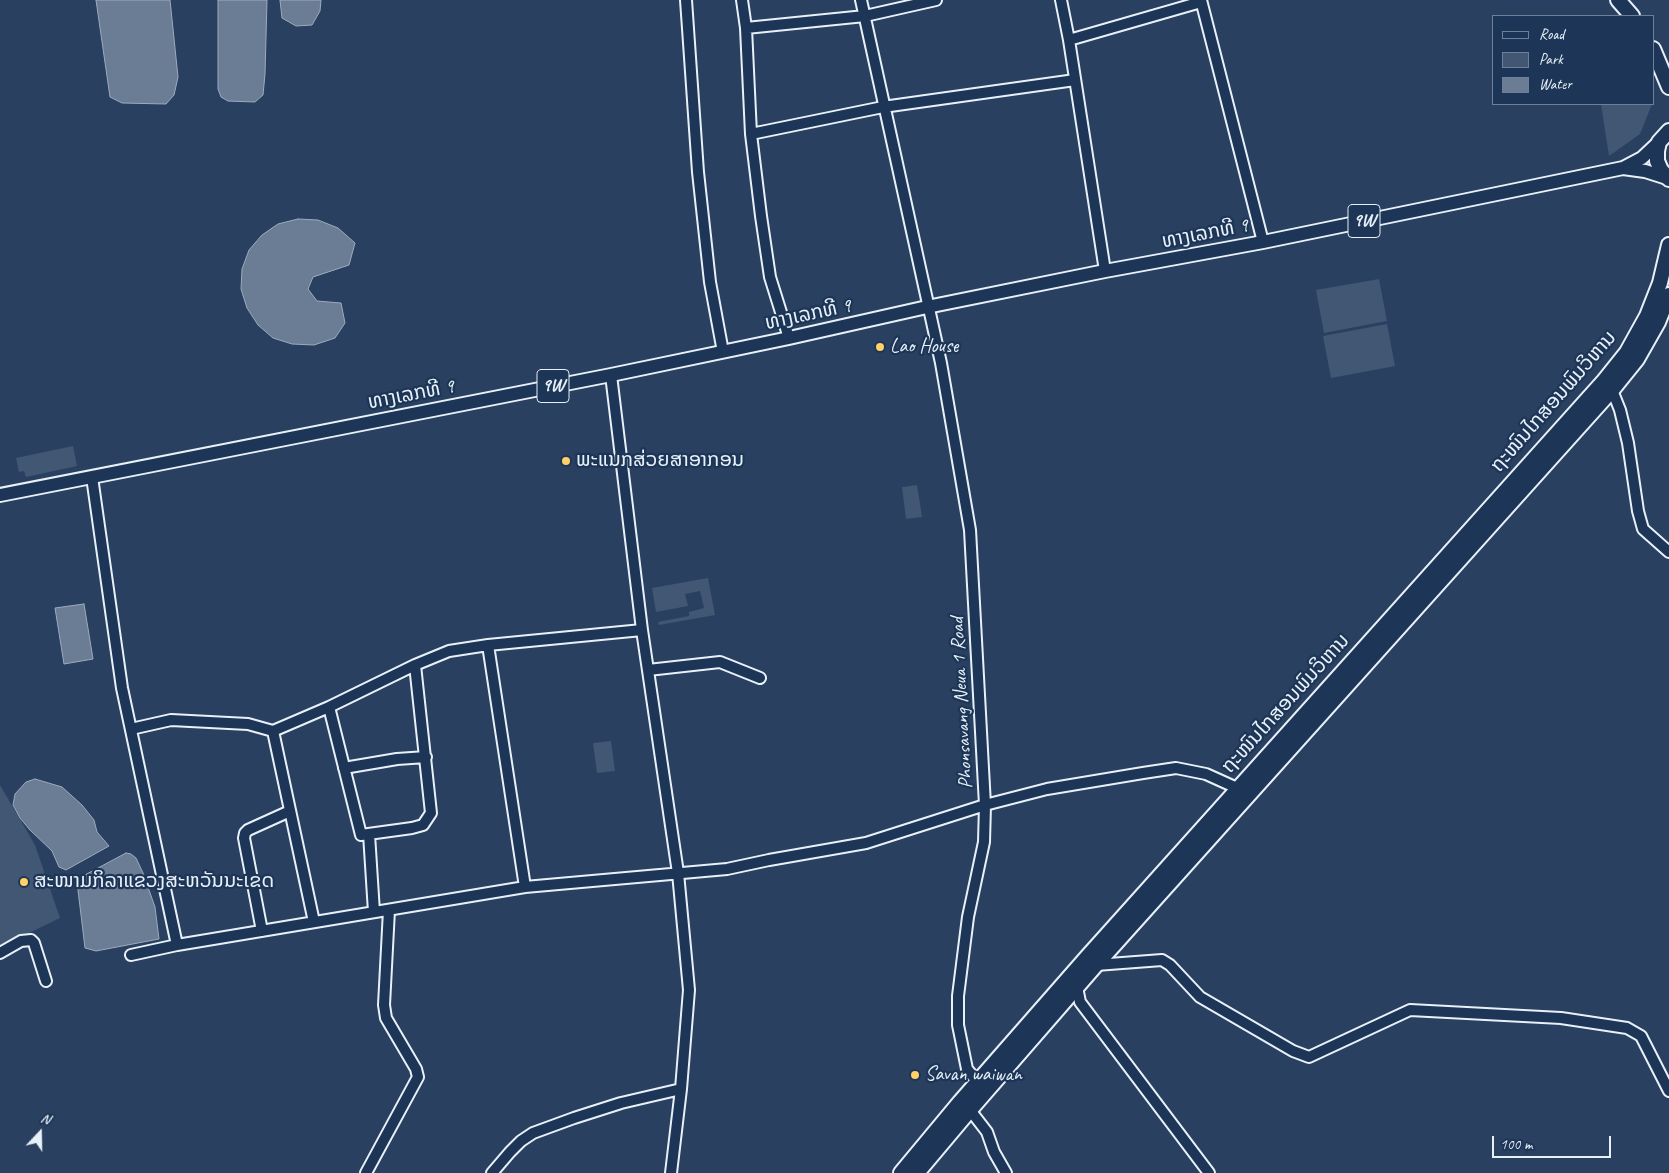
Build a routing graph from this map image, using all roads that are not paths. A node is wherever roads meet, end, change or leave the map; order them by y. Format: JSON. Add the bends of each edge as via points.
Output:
{"nodes":[{"id":1,"x":686,"y":0,"type":"edge"},
{"id":2,"x":742,"y":0,"type":"edge"},
{"id":3,"x":861,"y":0,"type":"edge"},
{"id":4,"x":936,"y":0,"type":"edge"},
{"id":5,"x":1061,"y":0,"type":"edge"},
{"id":6,"x":1618,"y":0,"type":"edge"},
{"id":7,"x":1201,"y":1,"type":"edge"},
{"id":8,"x":1631,"y":15,"type":"edge"},
{"id":9,"x":865,"y":16,"type":"junction"},
{"id":10,"x":746,"y":28,"type":"junction"},
{"id":11,"x":1069,"y":40,"type":"junction"},
{"id":12,"x":1654,"y":51,"type":"edge"},
{"id":13,"x":1074,"y":80,"type":"junction"},
{"id":14,"x":1669,"y":87,"type":"edge"},
{"id":15,"x":883,"y":107,"type":"junction"},
{"id":16,"x":1666,"y":133,"type":"edge"},
{"id":17,"x":751,"y":134,"type":"junction"},
{"id":18,"x":1623,"y":168,"type":"junction"},
{"id":19,"x":1668,"y":178,"type":"edge"},
{"id":20,"x":1263,"y":242,"type":"junction"},
{"id":21,"x":1669,"y":245,"type":"edge"},
{"id":22,"x":1105,"y":271,"type":"junction"},
{"id":23,"x":1669,"y":295,"type":"edge"},
{"id":24,"x":928,"y":307,"type":"junction"},
{"id":25,"x":789,"y":338,"type":"junction"},
{"id":26,"x":723,"y":352,"type":"junction"},
{"id":27,"x":611,"y":375,"type":"junction"},
{"id":28,"x":1608,"y":386,"type":"junction"},
{"id":29,"x":92,"y":477,"type":"junction"},
{"id":30,"x":0,"y":495,"type":"edge"},
{"id":31,"x":1669,"y":552,"type":"edge"},
{"id":32,"x":642,"y":630,"type":"junction"},
{"id":33,"x":488,"y":645,"type":"junction"},
{"id":34,"x":415,"y":665,"type":"junction"},
{"id":35,"x":648,"y":670,"type":"junction"},
{"id":36,"x":760,"y":678,"type":"dead end"},
{"id":37,"x":329,"y":707,"type":"junction"},
{"id":38,"x":131,"y":729,"type":"junction"},
{"id":39,"x":274,"y":731,"type":"junction"},
{"id":40,"x":426,"y":757,"type":"junction"},
{"id":41,"x":344,"y":768,"type":"junction"},
{"id":42,"x":1237,"y":788,"type":"junction"},
{"id":43,"x":985,"y":804,"type":"junction"},
{"id":44,"x":290,"y":811,"type":"junction"},
{"id":45,"x":369,"y":834,"type":"junction"},
{"id":46,"x":678,"y":873,"type":"junction"},
{"id":47,"x":525,"y":887,"type":"junction"},
{"id":48,"x":388,"y":910,"type":"junction"},
{"id":49,"x":374,"y":912,"type":"junction"},
{"id":50,"x":314,"y":922,"type":"junction"},
{"id":51,"x":262,"y":931,"type":"junction"},
{"id":52,"x":177,"y":945,"type":"junction"},
{"id":53,"x":0,"y":953,"type":"edge"},
{"id":54,"x":131,"y":956,"type":"dead end"},
{"id":55,"x":1096,"y":965,"type":"junction"},
{"id":56,"x":46,"y":980,"type":"dead end"},
{"id":57,"x":1077,"y":986,"type":"junction"},
{"id":58,"x":982,"y":1087,"type":"junction"},
{"id":59,"x":681,"y":1089,"type":"junction"},
{"id":60,"x":1669,"y":1091,"type":"edge"},
{"id":61,"x":970,"y":1110,"type":"junction"},
{"id":62,"x":366,"y":1173,"type":"edge"},
{"id":63,"x":492,"y":1173,"type":"edge"},
{"id":64,"x":671,"y":1173,"type":"edge"},
{"id":65,"x":901,"y":1173,"type":"edge"},
{"id":66,"x":917,"y":1173,"type":"edge"},
{"id":67,"x":1006,"y":1173,"type":"edge"},
{"id":68,"x":1209,"y":1173,"type":"edge"}],
"edges":[{"from":1,"to":26,"type":"street","via":[[698,172],[710,282]]},
{"from":2,"to":10,"type":"street"},
{"from":3,"to":9,"type":"street","name":"Phonsavang Neua 1 Road"},
{"from":4,"to":9,"type":"street"},
{"from":5,"to":11,"type":"street"},
{"from":6,"to":8,"type":"highway"},
{"from":7,"to":11,"type":"street"},
{"from":7,"to":20,"type":"street"},
{"from":9,"to":10,"type":"street"},
{"from":9,"to":15,"type":"street","name":"Phonsavang Neua 1 Road"},
{"from":10,"to":17,"type":"street"},
{"from":11,"to":13,"type":"street"},
{"from":12,"to":14,"type":"highway"},
{"from":13,"to":15,"type":"street"},
{"from":13,"to":22,"type":"street"},
{"from":15,"to":17,"type":"street"},
{"from":15,"to":24,"type":"street","name":"Phonsavang Neua 1 Road"},
{"from":16,"to":18,"type":"main road","name":"ທາງເລກທີ 9","via":[[1642,158]]},
{"from":16,"to":19,"type":"highway","via":[[1657,151],[1657,161]]},
{"from":17,"to":25,"type":"street","via":[[770,277]]},
{"from":18,"to":19,"type":"main road","name":"ທາງເລກທີ 9"},
{"from":18,"to":20,"type":"main road","name":"ທາງເລກທີ 9","number":"9W"},
{"from":20,"to":22,"type":"main road","name":"ທາງເລກທີ 9","number":"9W"},
{"from":21,"to":28,"type":"highway","name":"ຖະໜົນໄກສອນພົມວິຫານ","via":[[1647,316]]},
{"from":22,"to":24,"type":"main road","name":"ທາງເລກທີ 9","number":"9W"},
{"from":23,"to":28,"type":"highway","name":"ຖະໜົນໄກສອນພົມວິຫານ","via":[[1637,359]]},
{"from":24,"to":25,"type":"main road","name":"ທາງເລກທີ 9","number":"9W"},
{"from":24,"to":43,"type":"street","name":"Phonsavang Neua 1 Road","via":[[970,530]]},
{"from":25,"to":26,"type":"main road","name":"ທາງເລກທີ 9","number":"9W"},
{"from":26,"to":27,"type":"main road","name":"ທາງເລກທີ 9","number":"9W"},
{"from":27,"to":29,"type":"main road","name":"ທາງເລກທີ 9","number":"9W"},
{"from":27,"to":32,"type":"street"},
{"from":28,"to":31,"type":"street","via":[[1620,410],[1628,442],[1643,529]]},
{"from":28,"to":42,"type":"highway","name":"ຖະໜົນໄກສອນພົມວິຫານ"},
{"from":28,"to":55,"type":"highway","name":"ຖະໜົນໄກສອນພົມວິຫານ"},
{"from":29,"to":30,"type":"main road","name":"ທາງເລກທີ 9","number":"9W"},
{"from":29,"to":38,"type":"street","via":[[122,688]]},
{"from":32,"to":33,"type":"street"},
{"from":32,"to":35,"type":"street"},
{"from":33,"to":34,"type":"street","via":[[449,651]]},
{"from":33,"to":47,"type":"street"},
{"from":34,"to":37,"type":"street"},
{"from":34,"to":40,"type":"street"},
{"from":35,"to":36,"type":"street","via":[[720,662]]},
{"from":35,"to":46,"type":"street"},
{"from":37,"to":39,"type":"street"},
{"from":37,"to":41,"type":"street"},
{"from":38,"to":39,"type":"street","via":[[171,720],[248,724]]},
{"from":38,"to":52,"type":"street"},
{"from":39,"to":44,"type":"street"},
{"from":40,"to":41,"type":"street"},
{"from":40,"to":45,"type":"street","via":[[431,813],[423,825]]},
{"from":41,"to":45,"type":"street","via":[[361,835]]},
{"from":42,"to":43,"type":"street","via":[[1206,774],[1176,768],[1047,789]]},
{"from":42,"to":58,"type":"highway","name":"ຖະໜົນໄກສອນພົມວິຫານ"},
{"from":43,"to":46,"type":"street","via":[[866,843],[727,869]]},
{"from":43,"to":58,"type":"street","name":"Phonsavang Neua 1 Road","via":[[984,842],[968,917],[958,996],[958,1025],[967,1069]]},
{"from":44,"to":50,"type":"street"},
{"from":44,"to":51,"type":"street","via":[[245,833]]},
{"from":45,"to":49,"type":"street"},
{"from":46,"to":47,"type":"street"},
{"from":46,"to":59,"type":"street","via":[[689,990]]},
{"from":47,"to":48,"type":"street"},
{"from":48,"to":49,"type":"street"},
{"from":48,"to":62,"type":"street","via":[[386,1018],[418,1077]]},
{"from":49,"to":50,"type":"street"},
{"from":50,"to":51,"type":"street"},
{"from":51,"to":52,"type":"street"},
{"from":52,"to":54,"type":"street"},
{"from":53,"to":56,"type":"street","via":[[31,940]]},
{"from":55,"to":57,"type":"highway","name":"ຖະໜົນໄກສອນພົມວິຫານ"},
{"from":55,"to":60,"type":"street","via":[[1162,960],[1200,997],[1309,1057],[1410,1010],[1561,1018],[1627,1028],[1642,1036]]},
{"from":57,"to":58,"type":"highway","name":"ຖະໜົນໄກສອນພົມວິຫານ"},
{"from":57,"to":68,"type":"street","via":[[1080,1002]]},
{"from":58,"to":61,"type":"highway","name":"ຖະໜົນໄກສອນພົມວິຫານ"},
{"from":58,"to":65,"type":"highway","name":"ຖະໜົນໄກສອນພົມວິຫານ"},
{"from":59,"to":63,"type":"street","via":[[621,1103],[534,1132],[515,1146]]},
{"from":59,"to":64,"type":"street"},
{"from":61,"to":66,"type":"highway","name":"ຖະໜົນໄກສອນພົມວິຫານ"},
{"from":61,"to":67,"type":"street","via":[[987,1132]]}]}
